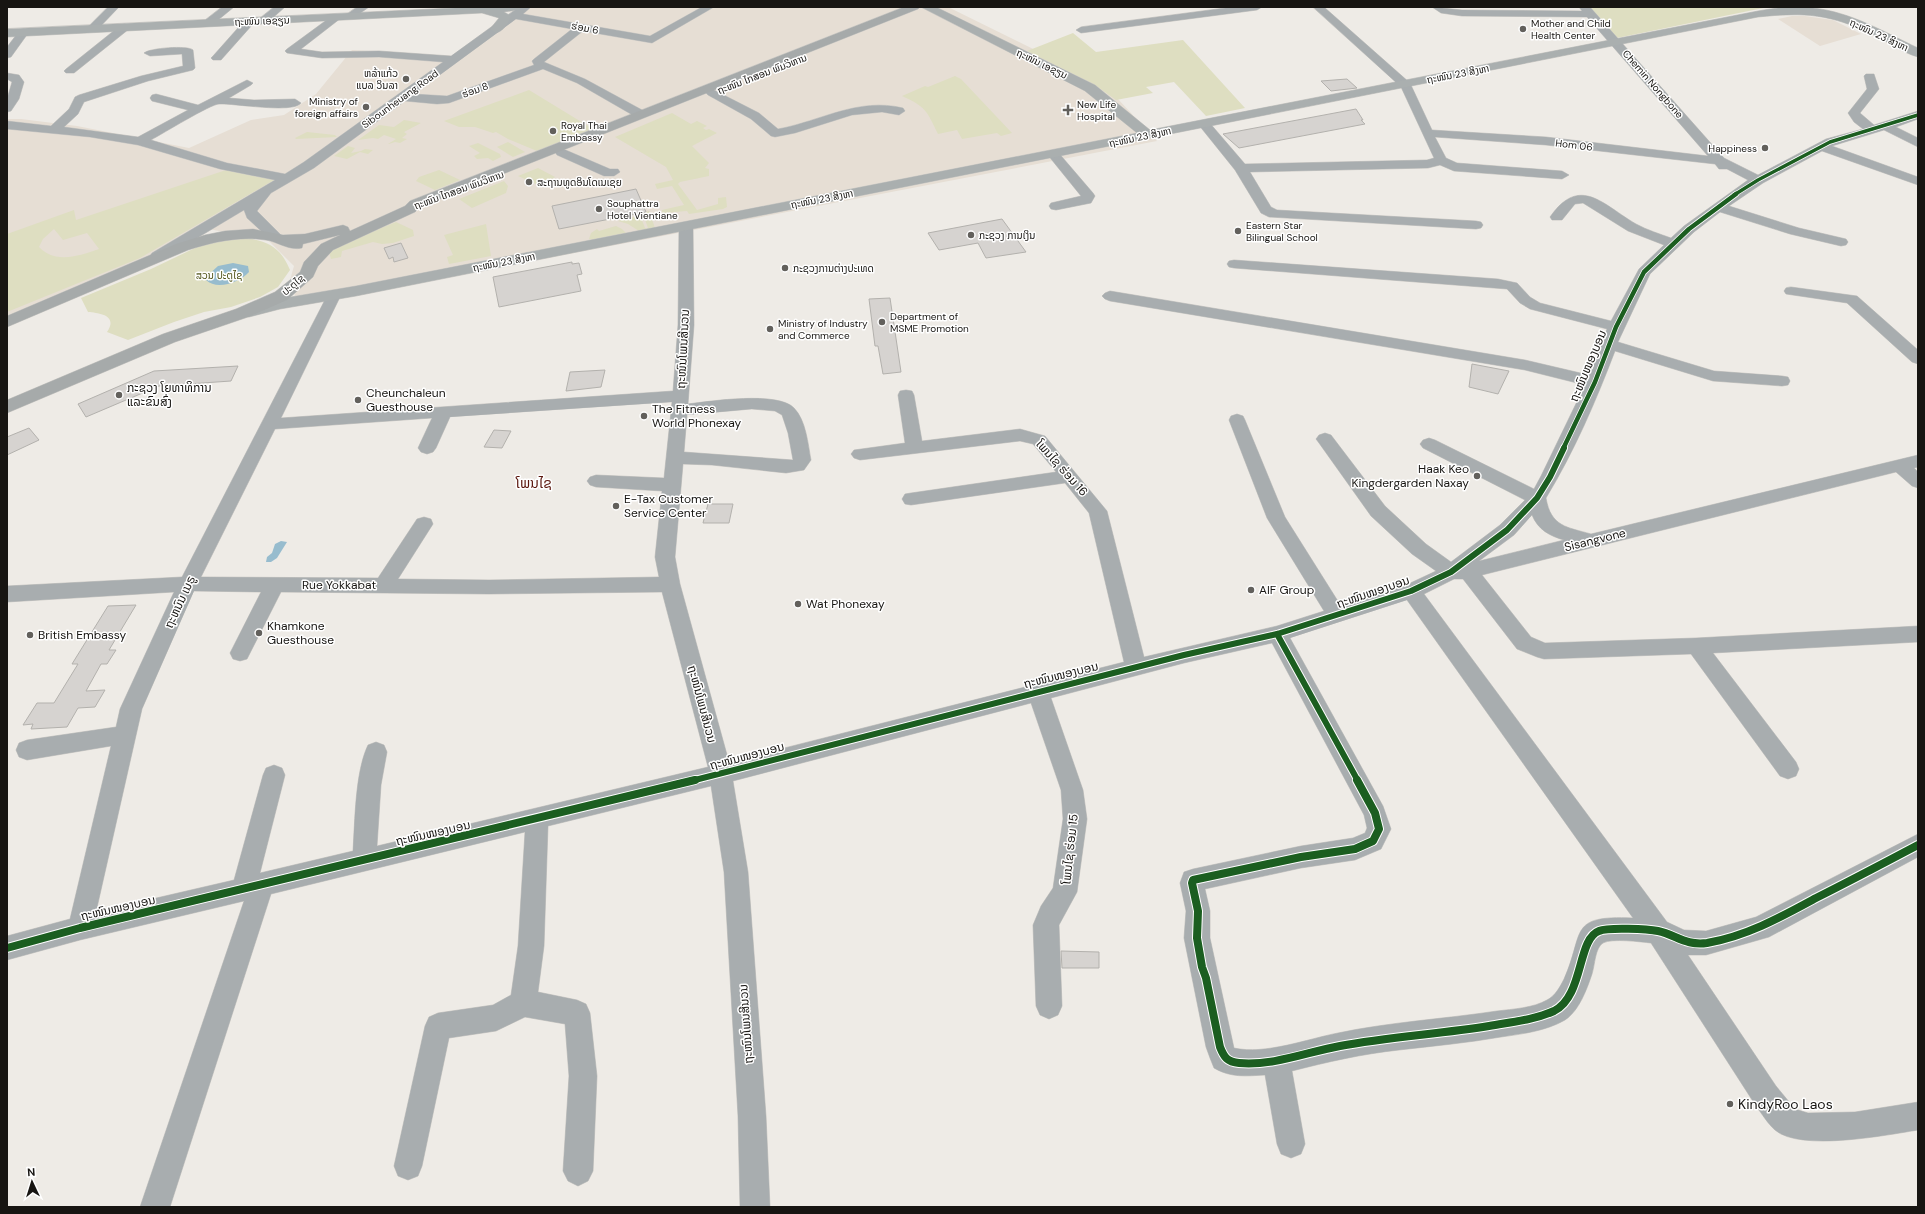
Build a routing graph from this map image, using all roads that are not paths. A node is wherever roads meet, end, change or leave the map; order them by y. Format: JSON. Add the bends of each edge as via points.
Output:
{"nodes":[{"id":1,"x":114,"y":7,"type":"edge"},
{"id":2,"x":229,"y":7,"type":"edge"},
{"id":3,"x":280,"y":7,"type":"edge"},
{"id":4,"x":341,"y":7,"type":"edge"},
{"id":5,"x":364,"y":7,"type":"edge"},
{"id":6,"x":526,"y":7,"type":"edge"},
{"id":7,"x":709,"y":7,"type":"edge"},
{"id":8,"x":914,"y":7,"type":"edge"},
{"id":9,"x":926,"y":7,"type":"edge"},
{"id":10,"x":1186,"y":7,"type":"edge"},
{"id":11,"x":1257,"y":7,"type":"edge"},
{"id":12,"x":1318,"y":7,"type":"edge"},
{"id":13,"x":1437,"y":7,"type":"edge"},
{"id":14,"x":1587,"y":10,"type":"edge"},
{"id":15,"x":469,"y":11,"type":"junction"},
{"id":16,"x":516,"y":11,"type":"edge"},
{"id":17,"x":1200,"y":15,"type":"junction"},
{"id":18,"x":348,"y":17,"type":"junction"},
{"id":19,"x":331,"y":18,"type":"junction"},
{"id":20,"x":263,"y":21,"type":"junction"},
{"id":21,"x":249,"y":22,"type":"junction"},
{"id":22,"x":208,"y":23,"type":"junction"},
{"id":23,"x":125,"y":27,"type":"junction"},
{"id":24,"x":582,"y":27,"type":"junction"},
{"id":25,"x":93,"y":28,"type":"junction"},
{"id":26,"x":496,"y":29,"type":"junction"},
{"id":27,"x":1081,"y":30,"type":"dead end"},
{"id":28,"x":24,"y":32,"type":"junction"},
{"id":29,"x":7,"y":33,"type":"edge"},
{"id":30,"x":1616,"y":42,"type":"junction"},
{"id":31,"x":150,"y":53,"type":"dead end"},
{"id":32,"x":1918,"y":53,"type":"edge"},
{"id":33,"x":7,"y":56,"type":"edge"},
{"id":34,"x":217,"y":58,"type":"dead end"},
{"id":35,"x":454,"y":60,"type":"junction"},
{"id":36,"x":544,"y":65,"type":"junction"},
{"id":37,"x":70,"y":71,"type":"dead end"},
{"id":38,"x":7,"y":76,"type":"edge"},
{"id":39,"x":1870,"y":76,"type":"dead end"},
{"id":40,"x":247,"y":83,"type":"dead end"},
{"id":41,"x":1406,"y":84,"type":"junction"},
{"id":42,"x":712,"y":93,"type":"junction"},
{"id":43,"x":404,"y":97,"type":"junction"},
{"id":44,"x":156,"y":98,"type":"dead end"},
{"id":45,"x":216,"y":100,"type":"junction"},
{"id":46,"x":295,"y":104,"type":"dead end"},
{"id":47,"x":7,"y":108,"type":"edge"},
{"id":48,"x":199,"y":109,"type":"junction"},
{"id":49,"x":899,"y":111,"type":"dead end"},
{"id":50,"x":640,"y":114,"type":"junction"},
{"id":51,"x":1918,"y":115,"type":"edge"},
{"id":52,"x":1204,"y":124,"type":"junction"},
{"id":53,"x":7,"y":125,"type":"edge"},
{"id":54,"x":1886,"y":126,"type":"junction"},
{"id":55,"x":54,"y":129,"type":"junction"},
{"id":56,"x":1872,"y":130,"type":"junction"},
{"id":57,"x":1427,"y":133,"type":"junction"},
{"id":58,"x":1148,"y":135,"type":"junction"},
{"id":59,"x":140,"y":141,"type":"junction"},
{"id":60,"x":1918,"y":142,"type":"edge"},
{"id":61,"x":1822,"y":147,"type":"junction"},
{"id":62,"x":560,"y":152,"type":"junction"},
{"id":63,"x":1053,"y":154,"type":"junction"},
{"id":64,"x":1442,"y":160,"type":"junction"},
{"id":65,"x":1723,"y":164,"type":"junction"},
{"id":66,"x":1241,"y":168,"type":"junction"},
{"id":67,"x":613,"y":172,"type":"dead end"},
{"id":68,"x":1562,"y":175,"type":"dead end"},
{"id":69,"x":287,"y":178,"type":"junction"},
{"id":70,"x":482,"y":180,"type":"junction"},
{"id":71,"x":1918,"y":181,"type":"edge"},
{"id":72,"x":1748,"y":186,"type":"junction"},
{"id":73,"x":272,"y":187,"type":"junction"},
{"id":74,"x":1056,"y":206,"type":"dead end"},
{"id":75,"x":1719,"y":207,"type":"junction"},
{"id":76,"x":410,"y":208,"type":"junction"},
{"id":77,"x":1557,"y":217,"type":"dead end"},
{"id":78,"x":1476,"y":225,"type":"dead end"},
{"id":79,"x":686,"y":226,"type":"junction"},
{"id":80,"x":279,"y":238,"type":"junction"},
{"id":81,"x":1841,"y":242,"type":"dead end"},
{"id":82,"x":1673,"y":244,"type":"junction"},
{"id":83,"x":153,"y":259,"type":"junction"},
{"id":84,"x":1234,"y":264,"type":"dead end"},
{"id":85,"x":308,"y":270,"type":"junction"},
{"id":86,"x":356,"y":290,"type":"junction"},
{"id":87,"x":1791,"y":291,"type":"dead end"},
{"id":88,"x":334,"y":295,"type":"junction"},
{"id":89,"x":1110,"y":296,"type":"dead end"},
{"id":90,"x":242,"y":313,"type":"junction"},
{"id":91,"x":7,"y":322,"type":"edge"},
{"id":92,"x":1614,"y":336,"type":"junction"},
{"id":93,"x":1918,"y":359,"type":"edge"},
{"id":94,"x":1782,"y":381,"type":"dead end"},
{"id":95,"x":1595,"y":382,"type":"junction"},
{"id":96,"x":906,"y":395,"type":"dead end"},
{"id":97,"x":680,"y":403,"type":"junction"},
{"id":98,"x":7,"y":407,"type":"edge"},
{"id":99,"x":443,"y":413,"type":"junction"},
{"id":100,"x":1237,"y":420,"type":"dead end"},
{"id":101,"x":269,"y":424,"type":"junction"},
{"id":102,"x":1325,"y":439,"type":"dead end"},
{"id":103,"x":1429,"y":444,"type":"dead end"},
{"id":104,"x":427,"y":448,"type":"dead end"},
{"id":105,"x":915,"y":448,"type":"junction"},
{"id":106,"x":860,"y":454,"type":"dead end"},
{"id":107,"x":675,"y":458,"type":"junction"},
{"id":108,"x":1918,"y":460,"type":"edge"},
{"id":109,"x":1899,"y":465,"type":"junction"},
{"id":110,"x":1069,"y":476,"type":"junction"},
{"id":111,"x":596,"y":481,"type":"dead end"},
{"id":112,"x":1918,"y":482,"type":"edge"},
{"id":113,"x":672,"y":485,"type":"junction"},
{"id":114,"x":1537,"y":498,"type":"junction"},
{"id":115,"x":911,"y":499,"type":"dead end"},
{"id":116,"x":424,"y":524,"type":"dead end"},
{"id":117,"x":1590,"y":541,"type":"junction"},
{"id":118,"x":1460,"y":571,"type":"junction"},
{"id":119,"x":188,"y":584,"type":"junction"},
{"id":120,"x":670,"y":584,"type":"junction"},
{"id":121,"x":275,"y":585,"type":"junction"},
{"id":122,"x":382,"y":586,"type":"junction"},
{"id":123,"x":1411,"y":591,"type":"junction"},
{"id":124,"x":7,"y":594,"type":"edge"},
{"id":125,"x":1336,"y":616,"type":"junction"},
{"id":126,"x":1276,"y":634,"type":"junction"},
{"id":127,"x":1918,"y":634,"type":"edge"},
{"id":128,"x":1696,"y":646,"type":"junction"},
{"id":129,"x":240,"y":653,"type":"dead end"},
{"id":130,"x":1136,"y":667,"type":"junction"},
{"id":131,"x":1038,"y":692,"type":"junction"},
{"id":132,"x":125,"y":736,"type":"junction"},
{"id":133,"x":27,"y":750,"type":"dead end"},
{"id":134,"x":376,"y":752,"type":"dead end"},
{"id":135,"x":1788,"y":769,"type":"dead end"},
{"id":136,"x":721,"y":774,"type":"junction"},
{"id":137,"x":274,"y":775,"type":"dead end"},
{"id":138,"x":537,"y":819,"type":"junction"},
{"id":139,"x":1918,"y":845,"type":"edge"},
{"id":140,"x":364,"y":860,"type":"junction"},
{"id":141,"x":252,"y":888,"type":"junction"},
{"id":142,"x":80,"y":928,"type":"junction"},
{"id":143,"x":1658,"y":931,"type":"junction"},
{"id":144,"x":7,"y":948,"type":"edge"},
{"id":145,"x":523,"y":1002,"type":"junction"},
{"id":146,"x":1049,"y":1006,"type":"dead end"},
{"id":147,"x":1276,"y":1061,"type":"junction"},
{"id":148,"x":1918,"y":1116,"type":"edge"},
{"id":149,"x":1291,"y":1144,"type":"dead end"},
{"id":150,"x":408,"y":1166,"type":"dead end"},
{"id":151,"x":578,"y":1171,"type":"dead end"},
{"id":152,"x":155,"y":1207,"type":"edge"},
{"id":153,"x":754,"y":1207,"type":"edge"}],
"edges":[{"from":1,"to":25,"type":"street"},
{"from":2,"to":22,"type":"street"},
{"from":3,"to":20,"type":"street"},
{"from":4,"to":19,"type":"street"},
{"from":5,"to":18,"type":"street"},
{"from":6,"to":16,"type":"street","name":"Sibounheuang Road"},
{"from":7,"to":24,"type":"street","name":"ຮ່ອມ 6","via":[[654,40]]},
{"from":8,"to":50,"type":"highway","name":"ຖະໜົນ ໄກສອນ ພົມວິຫານ"},
{"from":9,"to":42,"type":"highway","name":"ຖະໜົນ ໄກສອນ ພົມວິຫານ","via":[[858,32],[827,50]]},
{"from":9,"to":58,"type":"main road","name":"ຖະໜົນ ເອຊຽນ","via":[[1090,88]]},
{"from":10,"to":17,"type":"street"},
{"from":11,"to":17,"type":"street"},
{"from":12,"to":41,"type":"street"},
{"from":13,"to":14,"type":"street","via":[[1445,11],[1462,13]]},
{"from":14,"to":30,"type":"street","name":"Chemin Nongbone"},
{"from":15,"to":16,"type":"main road","name":"ຖະໜົນ ເອຊຽນ"},
{"from":15,"to":18,"type":"main road","name":"ຖະໜົນ ເອຊຽນ"},
{"from":15,"to":26,"type":"main road","via":[[495,12],[505,16]]},
{"from":16,"to":24,"type":"street","name":"ຮ່ອມ 6"},
{"from":16,"to":26,"type":"street","name":"Sibounheuang Road"},
{"from":17,"to":27,"type":"street"},
{"from":18,"to":19,"type":"main road","name":"ຖະໜົນ ເອຊຽນ"},
{"from":19,"to":20,"type":"main road","name":"ຖະໜົນ ເອຊຽນ"},
{"from":19,"to":35,"type":"street","via":[[290,52],[322,55],[379,54]]},
{"from":20,"to":21,"type":"main road","name":"ຖະໜົນ ເອຊຽນ"},
{"from":21,"to":22,"type":"main road","name":"ຖະໜົນ ເອຊຽນ"},
{"from":21,"to":34,"type":"street"},
{"from":22,"to":23,"type":"main road","name":"ຖະໜົນ ເອຊຽນ"},
{"from":23,"to":25,"type":"main road","name":"ຖະໜົນ ເອຊຽນ"},
{"from":23,"to":37,"type":"street"},
{"from":24,"to":36,"type":"street","via":[[538,61]]},
{"from":25,"to":28,"type":"main road","name":"ຖະໜົນ ເອຊຽນ"},
{"from":26,"to":35,"type":"street","name":"Sibounheuang Road"},
{"from":28,"to":29,"type":"main road","name":"ຖະໜົນ ເອຊຽນ"},
{"from":28,"to":33,"type":"street"},
{"from":30,"to":32,"type":"main road","name":"ຖະໜົນ 23 ສິງຫາ","via":[[1758,14],[1801,10],[1832,14]]},
{"from":30,"to":41,"type":"main road","name":"ຖະໜົນ 23 ສິງຫາ"},
{"from":30,"to":65,"type":"street","name":"Chemin Nongbone"},
{"from":31,"to":55,"type":"street","via":[[187,50],[189,68],[145,78],[83,98],[79,100],[74,111]]},
{"from":35,"to":43,"type":"street","name":"Sibounheuang Road"},
{"from":36,"to":43,"type":"street","name":"ຮ່ອມ 8","via":[[449,99]]},
{"from":36,"to":50,"type":"street","via":[[581,81]]},
{"from":38,"to":47,"type":"street","via":[[15,77],[18,82],[13,99]]},
{"from":39,"to":56,"type":"street","via":[[1873,89],[1854,114]]},
{"from":40,"to":45,"type":"street"},
{"from":41,"to":52,"type":"main road","name":"ຖະໜົນ 23 ສິງຫາ"},
{"from":41,"to":57,"type":"street"},
{"from":42,"to":49,"type":"street","via":[[755,116],[775,133],[861,108],[884,107]]},
{"from":42,"to":62,"type":"highway","name":"ຖະໜົນ ໄກສອນ ພົມວິຫານ"},
{"from":43,"to":69,"type":"street","name":"Sibounheuang Road"},
{"from":44,"to":48,"type":"street"},
{"from":45,"to":46,"type":"street","via":[[254,104]]},
{"from":45,"to":48,"type":"street"},
{"from":48,"to":59,"type":"street"},
{"from":50,"to":70,"type":"highway","name":"ຖະໜົນ ໄກສອນ ພົມວິຫານ"},
{"from":51,"to":54,"type":"street","name":"ຖະໜົນໜອງບອນ"},
{"from":52,"to":58,"type":"main road","name":"ຖະໜົນ 23 ສິງຫາ"},
{"from":52,"to":66,"type":"street"},
{"from":53,"to":55,"type":"street"},
{"from":54,"to":56,"type":"street","name":"ຖະໜົນໜອງບອນ"},
{"from":54,"to":60,"type":"street"},
{"from":55,"to":59,"type":"street"},
{"from":56,"to":61,"type":"street","name":"ຖະໜົນໜອງບອນ","via":[[1841,138]]},
{"from":57,"to":64,"type":"street"},
{"from":57,"to":65,"type":"street","name":"Hom 06","via":[[1546,142]]},
{"from":58,"to":63,"type":"main road","name":"ຖະໜົນ 23 ສິງຫາ"},
{"from":59,"to":69,"type":"street","via":[[225,166]]},
{"from":61,"to":71,"type":"street"},
{"from":61,"to":72,"type":"street","name":"ຖະໜົນໜອງບອນ"},
{"from":62,"to":67,"type":"street","via":[[609,173]]},
{"from":62,"to":70,"type":"highway","name":"ຖະໜົນ ໄກສອນ ພົມວິຫານ"},
{"from":63,"to":74,"type":"street","via":[[1088,196],[1086,200]]},
{"from":63,"to":79,"type":"main road","name":"ຖະໜົນ 23 ສິງຫາ"},
{"from":64,"to":66,"type":"street","via":[[1428,164]]},
{"from":64,"to":68,"type":"street","via":[[1454,167]]},
{"from":65,"to":72,"type":"street","name":"Chemin Nongbone"},
{"from":65,"to":72,"type":"street","via":[[1733,181]]},
{"from":66,"to":78,"type":"street","via":[[1266,210],[1274,214]]},
{"from":69,"to":73,"type":"street","name":"Sibounheuang Road"},
{"from":70,"to":76,"type":"highway","name":"ຖະໜົນ ໄກສອນ ພົມວິຫານ"},
{"from":72,"to":75,"type":"street","name":"ຖະໜົນໜອງບອນ"},
{"from":73,"to":80,"type":"street","name":"Sibounheuang Road","via":[[250,211],[254,219]]},
{"from":73,"to":83,"type":"street","name":"Sibounheuang Road"},
{"from":75,"to":81,"type":"street","via":[[1782,228]]},
{"from":75,"to":82,"type":"street","name":"ຖະໜົນໜອງບອນ"},
{"from":76,"to":80,"type":"highway","via":[[328,234],[305,239]]},
{"from":76,"to":85,"type":"highway","via":[[326,247]]},
{"from":77,"to":82,"type":"street","via":[[1570,201],[1582,199],[1590,201],[1633,228]]},
{"from":79,"to":86,"type":"main road","name":"ຖະໜົນ 23 ສິງຫາ"},
{"from":79,"to":97,"type":"street","name":"ຖະໜົນໂພນສີນວນ","via":[[686,325]]},
{"from":80,"to":83,"type":"highway","name":"ປະຕູໄຊ","via":[[241,233],[208,238]]},
{"from":80,"to":85,"type":"highway","name":"ປະຕູໄຊ","via":[[300,247]]},
{"from":82,"to":92,"type":"street","name":"ຖະໜົນໜອງບອນ","via":[[1644,272]]},
{"from":83,"to":91,"type":"highway","name":"ປະຕູໄຊ"},
{"from":84,"to":92,"type":"street","via":[[1498,283],[1512,286],[1535,306]]},
{"from":85,"to":86,"type":"main road","name":"ຖະໜົນ 23 ສິງຫາ","via":[[317,286],[333,290]]},
{"from":85,"to":90,"type":"highway","name":"ປະຕູໄຊ","via":[[281,296]]},
{"from":86,"to":88,"type":"main road","name":"ຖະໜົນ 23 ສິງຫາ"},
{"from":87,"to":93,"type":"street","via":[[1852,299]]},
{"from":88,"to":90,"type":"main road","name":"ຖະໜົນ 23 ສິງຫາ"},
{"from":88,"to":101,"type":"street","name":"ຖະຫນົນ ເນຣູ"},
{"from":89,"to":95,"type":"street","via":[[1525,365]]},
{"from":90,"to":98,"type":"highway","name":"ປະຕູໄຊ","via":[[169,338]]},
{"from":92,"to":94,"type":"street","via":[[1712,376]]},
{"from":92,"to":95,"type":"street","name":"ຖະໜົນໜອງບອນ"},
{"from":95,"to":114,"type":"street","name":"ຖະໜົນໜອງບອນ","via":[[1550,477]]},
{"from":96,"to":105,"type":"street"},
{"from":97,"to":99,"type":"street"},
{"from":97,"to":107,"type":"street","name":"ຖະໜົນໂພນສີນວນ"},
{"from":97,"to":107,"type":"street","via":[[758,403],[787,409],[802,460],[798,466],[786,468],[712,459]]},
{"from":99,"to":101,"type":"street"},
{"from":99,"to":104,"type":"street"},
{"from":100,"to":125,"type":"street","via":[[1276,518]]},
{"from":101,"to":119,"type":"street","name":"ຖະຫນົນ ເນຣູ"},
{"from":102,"to":118,"type":"street","via":[[1378,511],[1419,549]]},
{"from":103,"to":114,"type":"street"},
{"from":105,"to":106,"type":"street","name":"ໂພນໄຊ ຮ່ອມ 16"},
{"from":105,"to":110,"type":"street","name":"ໂພນໄຊ ຮ່ອມ 16","via":[[1030,436],[1040,440]]},
{"from":107,"to":113,"type":"street","name":"ຖະໜົນໂພນສີນວນ"},
{"from":108,"to":109,"type":"street","name":"Sisangvone"},
{"from":109,"to":112,"type":"street"},
{"from":109,"to":117,"type":"street","name":"Sisangvone"},
{"from":110,"to":115,"type":"street"},
{"from":110,"to":130,"type":"street","name":"ໂພນໄຊ ຮ່ອມ 16","via":[[1098,511]]},
{"from":111,"to":113,"type":"street"},
{"from":113,"to":120,"type":"street","name":"ຖະໜົນໂພນສີນວນ","via":[[665,557]]},
{"from":114,"to":117,"type":"street","via":[[1543,519],[1552,528]]},
{"from":114,"to":118,"type":"street","name":"ຖະໜົນໜອງບອນ"},
{"from":116,"to":122,"type":"street"},
{"from":117,"to":118,"type":"street","name":"Sisangvone"},
{"from":118,"to":123,"type":"street","name":"ຖະໜົນໜອງບອນ"},
{"from":118,"to":128,"type":"street","via":[[1524,643],[1544,652]]},
{"from":119,"to":121,"type":"street","name":"Rue Yokkabat"},
{"from":119,"to":124,"type":"street","name":"Rue Yokkabat"},
{"from":119,"to":132,"type":"street","name":"ຖະຫນົນ ເນຣູ","via":[[131,709]]},
{"from":120,"to":122,"type":"street","name":"Rue Yokkabat"},
{"from":120,"to":136,"type":"street","name":"ຖະໜົນໂພນສີນວນ"},
{"from":121,"to":122,"type":"street","name":"Rue Yokkabat"},
{"from":121,"to":129,"type":"street"},
{"from":123,"to":125,"type":"street","name":"ຖະໜົນໜອງບອນ"},
{"from":123,"to":143,"type":"street"},
{"from":125,"to":126,"type":"street","name":"ຖະໜົນໜອງບອນ"},
{"from":126,"to":130,"type":"street","name":"ຖະໜົນໜອງບອນ"},
{"from":126,"to":147,"type":"street","via":[[1375,813],[1379,829],[1372,840],[1355,849],[1301,857],[1193,880],[1198,911],[1197,938],[1224,1058],[1239,1063]]},
{"from":127,"to":128,"type":"street"},
{"from":128,"to":135,"type":"street"},
{"from":130,"to":131,"type":"street","name":"ຖະໜົນໜອງບອນ"},
{"from":131,"to":136,"type":"street","name":"ຖະໜົນໜອງບອນ"},
{"from":131,"to":146,"type":"street","name":"ໂພນໄຊ ຮ່ອມ 15","via":[[1072,790],[1075,819],[1065,892],[1050,914],[1046,925]]},
{"from":132,"to":133,"type":"street"},
{"from":132,"to":142,"type":"street","name":"ຖະຫນົນ ເນຣູ"},
{"from":134,"to":140,"type":"street","via":[[370,785]]},
{"from":136,"to":138,"type":"street","name":"ຖະໜົນໜອງບອນ"},
{"from":136,"to":153,"type":"street","name":"ຖະໜົນໂພນສີນວນ","via":[[736,872],[752,1116]]},
{"from":137,"to":141,"type":"street"},
{"from":138,"to":140,"type":"street","name":"ຖະໜົນໜອງບອນ"},
{"from":138,"to":145,"type":"street","via":[[531,946]]},
{"from":139,"to":143,"type":"street","via":[[1760,928],[1706,943],[1684,942]]},
{"from":140,"to":141,"type":"street","name":"ຖະໜົນໜອງບອນ"},
{"from":141,"to":142,"type":"street","name":"ຖະໜົນໜອງບອນ"},
{"from":141,"to":152,"type":"street"},
{"from":142,"to":144,"type":"street","name":"ຖະໜົນໜອງບອນ"},
{"from":143,"to":147,"type":"street","via":[[1598,931],[1588,940],[1579,974],[1569,997],[1556,1010],[1531,1019],[1339,1046]]},
{"from":143,"to":148,"type":"street","via":[[1766,1096],[1786,1120],[1808,1127],[1855,1126]]},
{"from":145,"to":150,"type":"street","via":[[496,1018],[438,1026]]},
{"from":145,"to":151,"type":"street","via":[[577,1013],[583,1076]]},
{"from":147,"to":149,"type":"street"}]}
